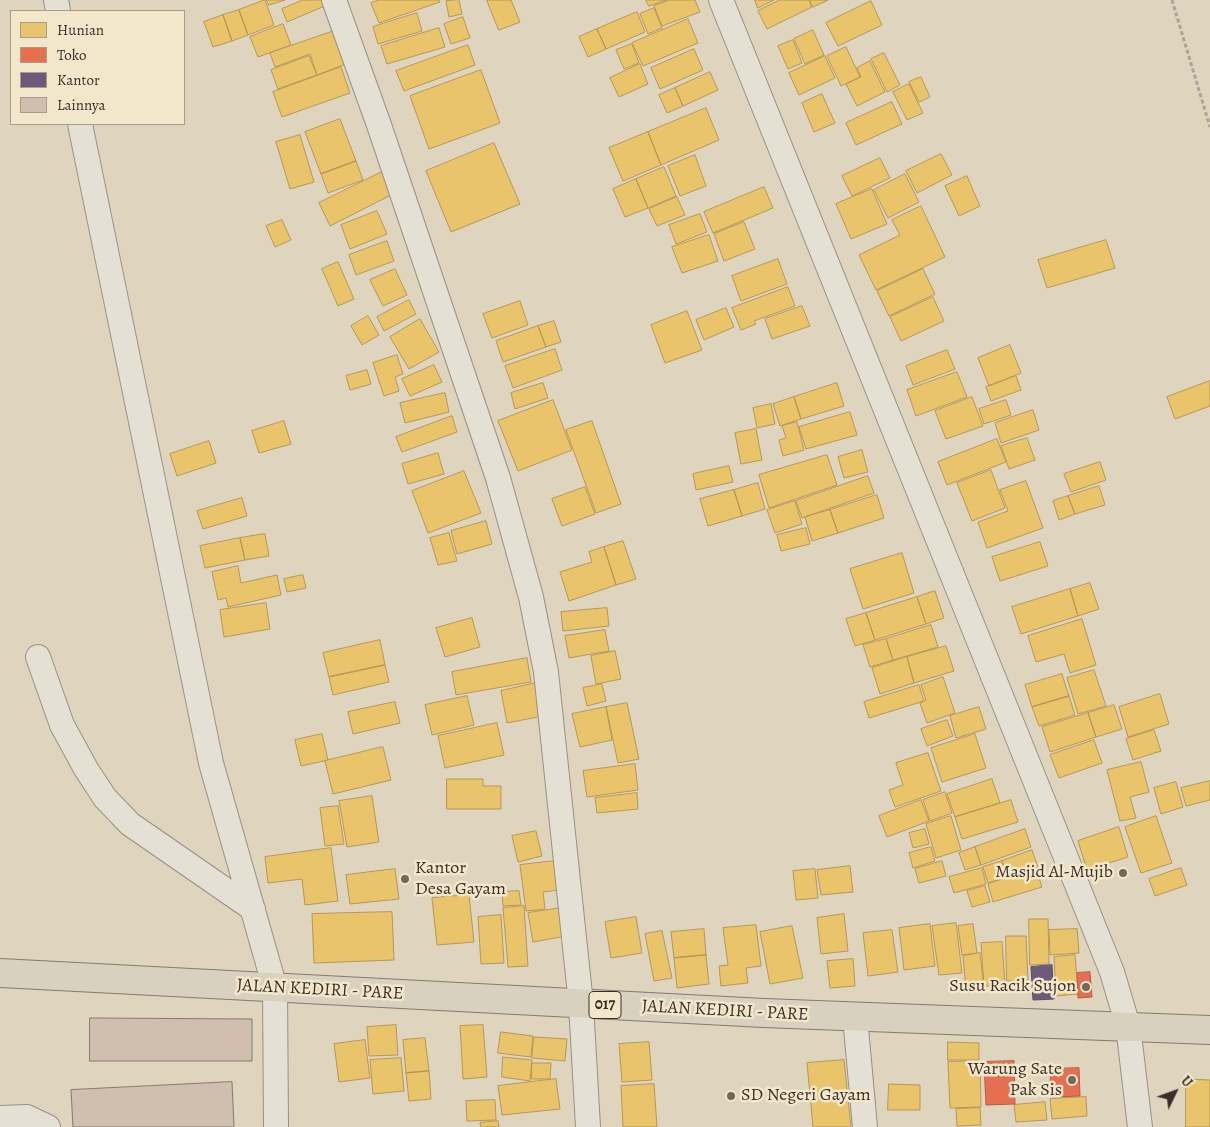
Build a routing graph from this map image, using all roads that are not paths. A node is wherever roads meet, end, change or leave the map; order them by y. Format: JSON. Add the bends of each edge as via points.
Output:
{"nodes":[{"id":1,"x":334,"y":0,"type":"edge"},
{"id":2,"x":721,"y":0,"type":"edge"},
{"id":3,"x":80,"y":125,"type":"edge"},
{"id":4,"x":38,"y":657,"type":"dead end"},
{"id":5,"x":253,"y":909,"type":"junction"},
{"id":6,"x":0,"y":973,"type":"edge"},
{"id":7,"x":275,"y":988,"type":"junction"},
{"id":8,"x":581,"y":1004,"type":"junction"},
{"id":9,"x":855,"y":1017,"type":"junction"},
{"id":10,"x":1128,"y":1026,"type":"junction"},
{"id":11,"x":1210,"y":1030,"type":"edge"},
{"id":12,"x":0,"y":1118,"type":"edge"},
{"id":13,"x":48,"y":1127,"type":"edge"},
{"id":14,"x":276,"y":1127,"type":"edge"},
{"id":15,"x":588,"y":1127,"type":"edge"},
{"id":16,"x":865,"y":1127,"type":"edge"},
{"id":17,"x":1140,"y":1127,"type":"edge"}],
"edges":[{"from":1,"to":8,"type":"street","via":[[498,478],[531,597],[546,672]]},
{"from":2,"to":10,"type":"street","via":[[1112,972]]},
{"from":3,"to":5,"type":"street","via":[[211,763]]},
{"from":4,"to":5,"type":"street","via":[[62,725],[105,798],[130,824]]},
{"from":5,"to":7,"type":"street"},
{"from":6,"to":7,"type":"main road","name":"JALAN KEDIRI - PARE","number":"017"},
{"from":7,"to":8,"type":"main road","name":"JALAN KEDIRI - PARE","number":"017"},
{"from":7,"to":14,"type":"street"},
{"from":8,"to":9,"type":"main road","name":"JALAN KEDIRI - PARE","number":"017"},
{"from":8,"to":15,"type":"street"},
{"from":9,"to":10,"type":"main road","name":"JALAN KEDIRI - PARE","number":"017"},
{"from":9,"to":16,"type":"street"},
{"from":10,"to":11,"type":"main road","name":"JALAN KEDIRI - PARE","number":"017"},
{"from":10,"to":17,"type":"street"},
{"from":12,"to":13,"type":"street","via":[[27,1117]]}]}
